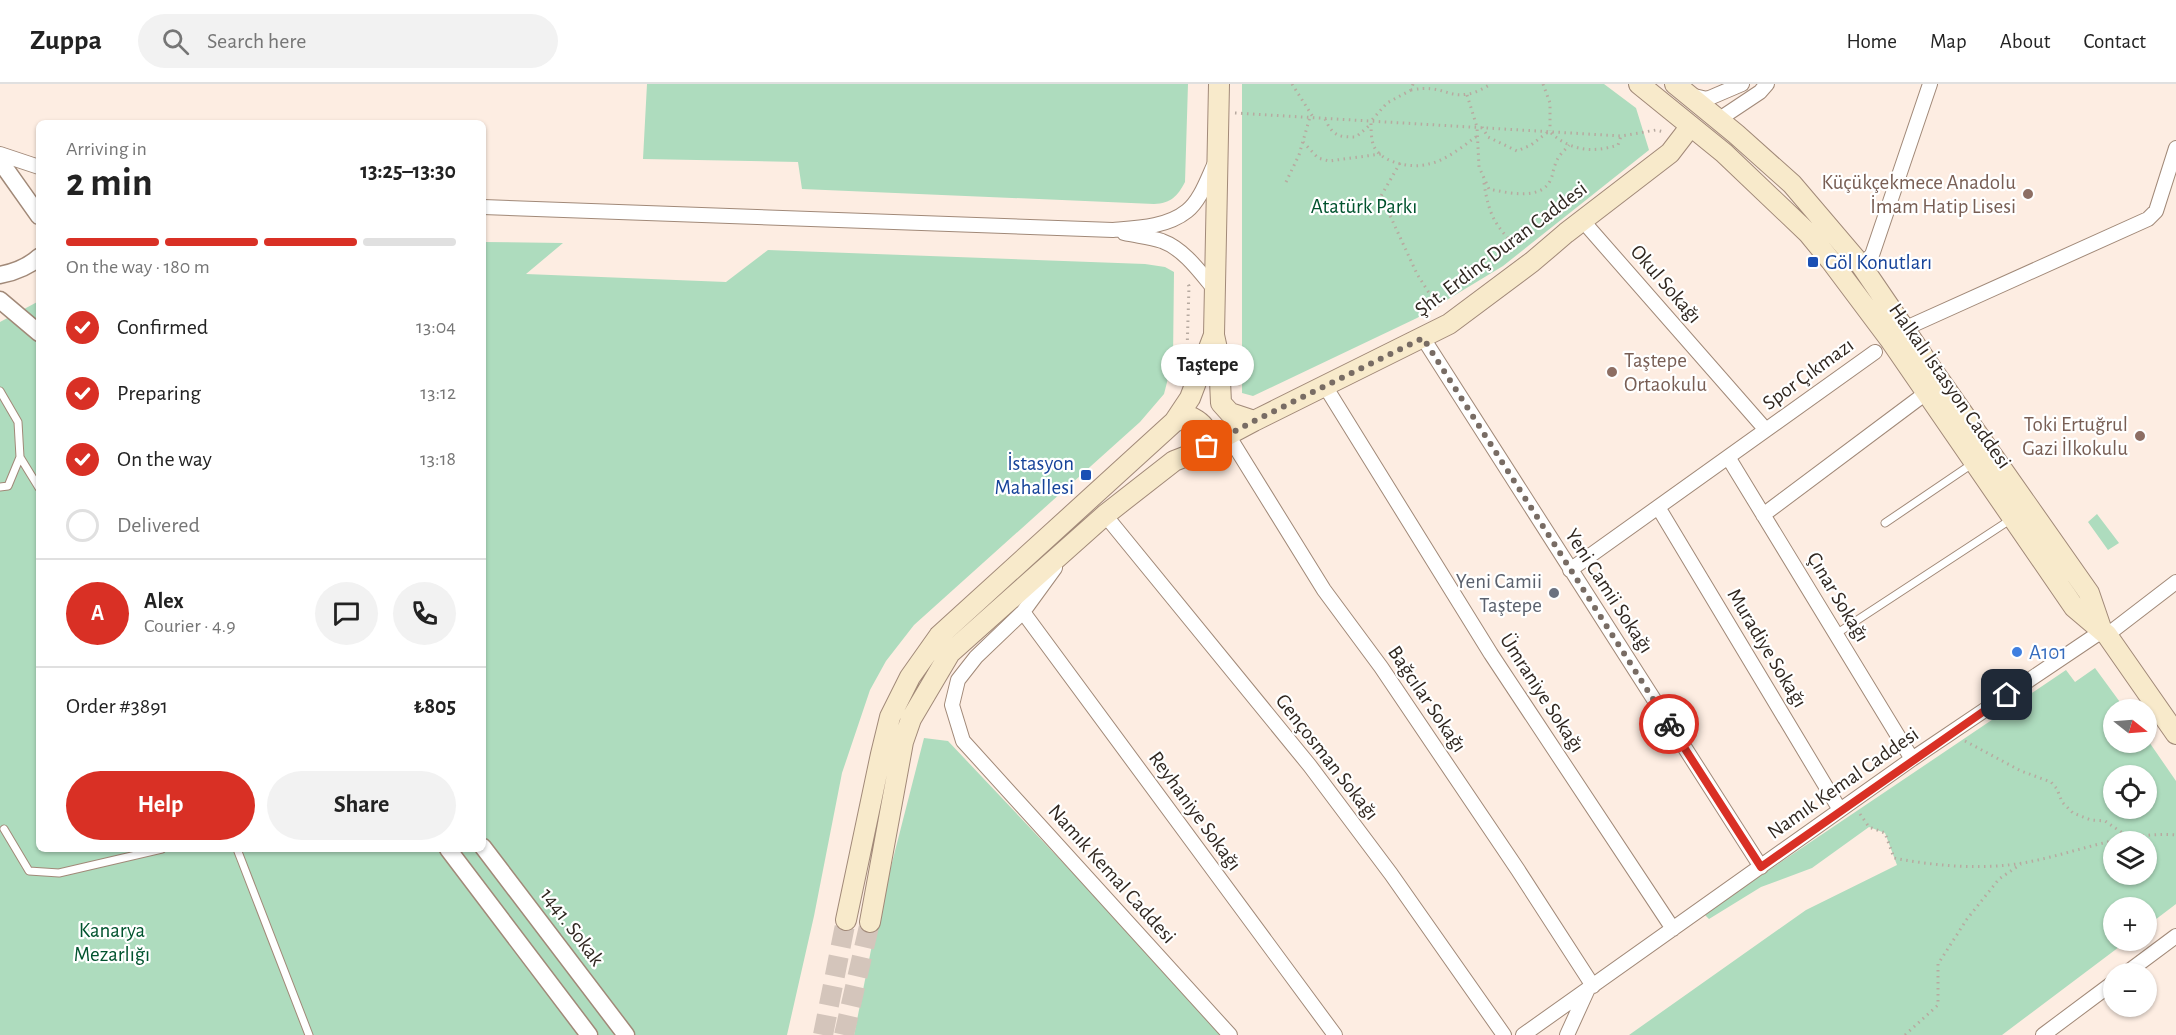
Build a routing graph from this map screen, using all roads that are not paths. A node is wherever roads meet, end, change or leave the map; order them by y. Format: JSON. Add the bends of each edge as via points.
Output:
{"nodes":[{"id":1,"x":1219,"y":84,"type":"edge"},
{"id":2,"x":1638,"y":84,"type":"edge"},
{"id":3,"x":1742,"y":84,"type":"edge"},
{"id":4,"x":1767,"y":84,"type":"edge"},
{"id":5,"x":1930,"y":84,"type":"edge"},
{"id":6,"x":1679,"y":88,"type":"edge"},
{"id":7,"x":1718,"y":120,"type":"junction"},
{"id":8,"x":1690,"y":127,"type":"junction"},
{"id":9,"x":2176,"y":148,"type":"edge"},
{"id":10,"x":0,"y":154,"type":"edge"},
{"id":11,"x":1219,"y":154,"type":"junction"},
{"id":12,"x":0,"y":161,"type":"edge"},
{"id":13,"x":36,"y":166,"type":"edge"},
{"id":14,"x":486,"y":207,"type":"edge"},
{"id":15,"x":36,"y":212,"type":"edge"},
{"id":16,"x":1582,"y":220,"type":"junction"},
{"id":17,"x":1113,"y":231,"type":"junction"},
{"id":18,"x":36,"y":259,"type":"edge"},
{"id":19,"x":1861,"y":265,"type":"junction"},
{"id":20,"x":0,"y":275,"type":"edge"},
{"id":21,"x":1215,"y":290,"type":"junction"},
{"id":22,"x":0,"y":300,"type":"edge"},
{"id":23,"x":36,"y":330,"type":"edge"},
{"id":24,"x":1214,"y":335,"type":"junction"},
{"id":25,"x":1423,"y":338,"type":"junction"},
{"id":26,"x":1890,"y":340,"type":"junction"},
{"id":27,"x":1325,"y":386,"type":"junction"},
{"id":28,"x":0,"y":391,"type":"edge"},
{"id":29,"x":1926,"y":393,"type":"junction"},
{"id":30,"x":1254,"y":421,"type":"junction"},
{"id":31,"x":1174,"y":422,"type":"junction"},
{"id":32,"x":1766,"y":430,"type":"junction"},
{"id":33,"x":1228,"y":435,"type":"junction"},
{"id":34,"x":1192,"y":454,"type":"junction"},
{"id":35,"x":20,"y":457,"type":"junction"},
{"id":36,"x":1728,"y":457,"type":"junction"},
{"id":37,"x":1974,"y":462,"type":"junction"},
{"id":38,"x":36,"y":483,"type":"edge"},
{"id":39,"x":0,"y":487,"type":"edge"},
{"id":40,"x":1658,"y":507,"type":"junction"},
{"id":41,"x":1105,"y":515,"type":"junction"},
{"id":42,"x":1763,"y":515,"type":"junction"},
{"id":43,"x":2012,"y":518,"type":"junction"},
{"id":44,"x":1885,"y":523,"type":"dead end"},
{"id":45,"x":1075,"y":541,"type":"junction"},
{"id":46,"x":1570,"y":570,"type":"junction"},
{"id":47,"x":2176,"y":582,"type":"edge"},
{"id":48,"x":1023,"y":612,"type":"junction"},
{"id":49,"x":2104,"y":633,"type":"junction"},
{"id":50,"x":1836,"y":634,"type":"junction"},
{"id":51,"x":2176,"y":734,"type":"edge"},
{"id":52,"x":1912,"y":759,"type":"junction"},
{"id":53,"x":1840,"y":810,"type":"junction"},
{"id":54,"x":4,"y":829,"type":"dead end"},
{"id":55,"x":486,"y":850,"type":"edge"},
{"id":56,"x":149,"y":852,"type":"edge"},
{"id":57,"x":238,"y":852,"type":"edge"},
{"id":58,"x":450,"y":852,"type":"edge"},
{"id":59,"x":1761,"y":867,"type":"junction"},
{"id":60,"x":846,"y":920,"type":"tunnel mouth"},
{"id":61,"x":870,"y":922,"type":"tunnel mouth"},
{"id":62,"x":1673,"y":928,"type":"junction"},
{"id":63,"x":2176,"y":936,"type":"edge"},
{"id":64,"x":2140,"y":963,"type":"edge"},
{"id":65,"x":1590,"y":987,"type":"junction"},
{"id":66,"x":2103,"y":990,"type":"edge"},
{"id":67,"x":309,"y":1035,"type":"edge"},
{"id":68,"x":589,"y":1035,"type":"edge"},
{"id":69,"x":626,"y":1035,"type":"edge"},
{"id":70,"x":1230,"y":1035,"type":"edge"},
{"id":71,"x":1335,"y":1035,"type":"edge"},
{"id":72,"x":1504,"y":1035,"type":"edge"},
{"id":73,"x":1523,"y":1035,"type":"edge"},
{"id":74,"x":1567,"y":1035,"type":"edge"},
{"id":75,"x":2043,"y":1035,"type":"edge"}],
"edges":[{"from":1,"to":11,"type":"main road"},
{"from":2,"to":8,"type":"main road","name":"Halkalı İstasyon Caddesi"},
{"from":3,"to":6,"type":"street","via":[[1707,99]]},
{"from":4,"to":7,"type":"street"},
{"from":5,"to":19,"type":"street","via":[[1872,255]]},
{"from":6,"to":7,"type":"main road","name":"Halkalı İstasyon Caddesi"},
{"from":6,"to":8,"type":"main road"},
{"from":7,"to":19,"type":"main road","name":"Halkalı İstasyon Caddesi","via":[[1792,184]]},
{"from":8,"to":16,"type":"main road","name":"Şht. Erdinç Duran Caddesi","via":[[1670,153]]},
{"from":8,"to":26,"type":"main road","name":"Halkalı İstasyon Caddesi","via":[[1724,153],[1808,233]]},
{"from":9,"to":26,"type":"street","name":"Spor Çıkmazı","via":[[2156,211],[2148,219]]},
{"from":10,"to":13,"type":"street"},
{"from":11,"to":17,"type":"street","via":[[1188,211],[1168,222]]},
{"from":11,"to":21,"type":"main road"},
{"from":12,"to":15,"type":"street"},
{"from":14,"to":17,"type":"street"},
{"from":16,"to":25,"type":"main road","name":"Şht. Erdinç Duran Caddesi","via":[[1449,324]]},
{"from":16,"to":32,"type":"street","name":"Okul Sokağı"},
{"from":17,"to":21,"type":"street","via":[[1173,246]]},
{"from":18,"to":20,"type":"street","via":[[26,267]]},
{"from":19,"to":26,"type":"main road","name":"Halkalı İstasyon Caddesi"},
{"from":21,"to":24,"type":"main road"},
{"from":22,"to":23,"type":"street"},
{"from":24,"to":30,"type":"main road","via":[[1221,403],[1230,413]]},
{"from":24,"to":31,"type":"main road","via":[[1190,398]]},
{"from":25,"to":27,"type":"main road","name":"Şht. Erdinç Duran Caddesi"},
{"from":25,"to":46,"type":"street","name":"Yeni Camii Sokağı"},
{"from":26,"to":29,"type":"main road","name":"Halkalı İstasyon Caddesi"},
{"from":26,"to":32,"type":"street","name":"Spor Çıkmazı"},
{"from":26,"to":49,"type":"main road","name":"Halkalı İstasyon Caddesi","via":[[1929,365],[2089,593]]},
{"from":27,"to":30,"type":"main road","name":"Şht. Erdinç Duran Caddesi"},
{"from":27,"to":62,"type":"street","name":"Ümraniye Sokağı","via":[[1491,654]]},
{"from":28,"to":35,"type":"lane","via":[[18,422]]},
{"from":29,"to":37,"type":"main road","name":"Halkalı İstasyon Caddesi"},
{"from":29,"to":42,"type":"street"},
{"from":30,"to":33,"type":"main road","name":"Şht. Erdinç Duran Caddesi"},
{"from":31,"to":34,"type":"main road","via":[[1189,416],[1201,422],[1206,440]]},
{"from":31,"to":60,"type":"main road","via":[[939,636],[910,677],[890,717]]},
{"from":32,"to":36,"type":"street","name":"Spor Çıkmazı"},
{"from":33,"to":34,"type":"main road","name":"Şht. Erdinç Duran Caddesi"},
{"from":33,"to":65,"type":"street","name":"Bağcılar Sokağı","via":[[1324,590],[1511,860]]},
{"from":34,"to":41,"type":"main road","name":"Şht. Erdinç Duran Caddesi","via":[[1174,461]]},
{"from":35,"to":38,"type":"lane"},
{"from":35,"to":39,"type":"lane","via":[[8,486]]},
{"from":36,"to":40,"type":"street","name":"Spor Çıkmazı"},
{"from":36,"to":42,"type":"street","name":"Çınar Sokağı"},
{"from":37,"to":43,"type":"main road","name":"Halkalı İstasyon Caddesi"},
{"from":37,"to":44,"type":"lane"},
{"from":40,"to":46,"type":"street","name":"Spor Çıkmazı"},
{"from":40,"to":53,"type":"street","name":"Muradiye Sokağı"},
{"from":41,"to":45,"type":"main road","name":"Şht. Erdinç Duran Caddesi"},
{"from":41,"to":72,"type":"street","name":"Gençosman Sokağı","via":[[1310,766]]},
{"from":42,"to":50,"type":"street","name":"Çınar Sokağı"},
{"from":43,"to":49,"type":"main road","name":"Halkalı İstasyon Caddesi","via":[[2074,607]]},
{"from":43,"to":50,"type":"lane"},
{"from":45,"to":48,"type":"street"},
{"from":45,"to":61,"type":"main road","name":"Şht. Erdinç Duran Caddesi","via":[[950,653],[921,700],[903,742]]},
{"from":46,"to":59,"type":"street","name":"Yeni Camii Sokağı"},
{"from":47,"to":49,"type":"street","name":"Namık Kemal Caddesi"},
{"from":48,"to":70,"type":"street","name":"Namık Kemal Caddesi","via":[[958,680],[951,705],[963,741]]},
{"from":48,"to":71,"type":"street","name":"Reyhaniye Sokağı"},
{"from":49,"to":51,"type":"main road","name":"Halkalı İstasyon Caddesi"},
{"from":49,"to":52,"type":"street","name":"Namık Kemal Caddesi"},
{"from":50,"to":52,"type":"street","name":"Çınar Sokağı"},
{"from":52,"to":53,"type":"street","name":"Namık Kemal Caddesi"},
{"from":53,"to":59,"type":"street","name":"Namık Kemal Caddesi"},
{"from":54,"to":56,"type":"lane","via":[[29,871],[59,873]]},
{"from":55,"to":69,"type":"street","name":"1441. Sokak"},
{"from":57,"to":67,"type":"lane"},
{"from":58,"to":68,"type":"street"},
{"from":59,"to":62,"type":"street","name":"Namık Kemal Caddesi"},
{"from":62,"to":65,"type":"street","name":"Namık Kemal Caddesi"},
{"from":63,"to":64,"type":"street"},
{"from":65,"to":73,"type":"street","name":"Namık Kemal Caddesi"},
{"from":65,"to":74,"type":"street"},
{"from":66,"to":75,"type":"street"}]}
